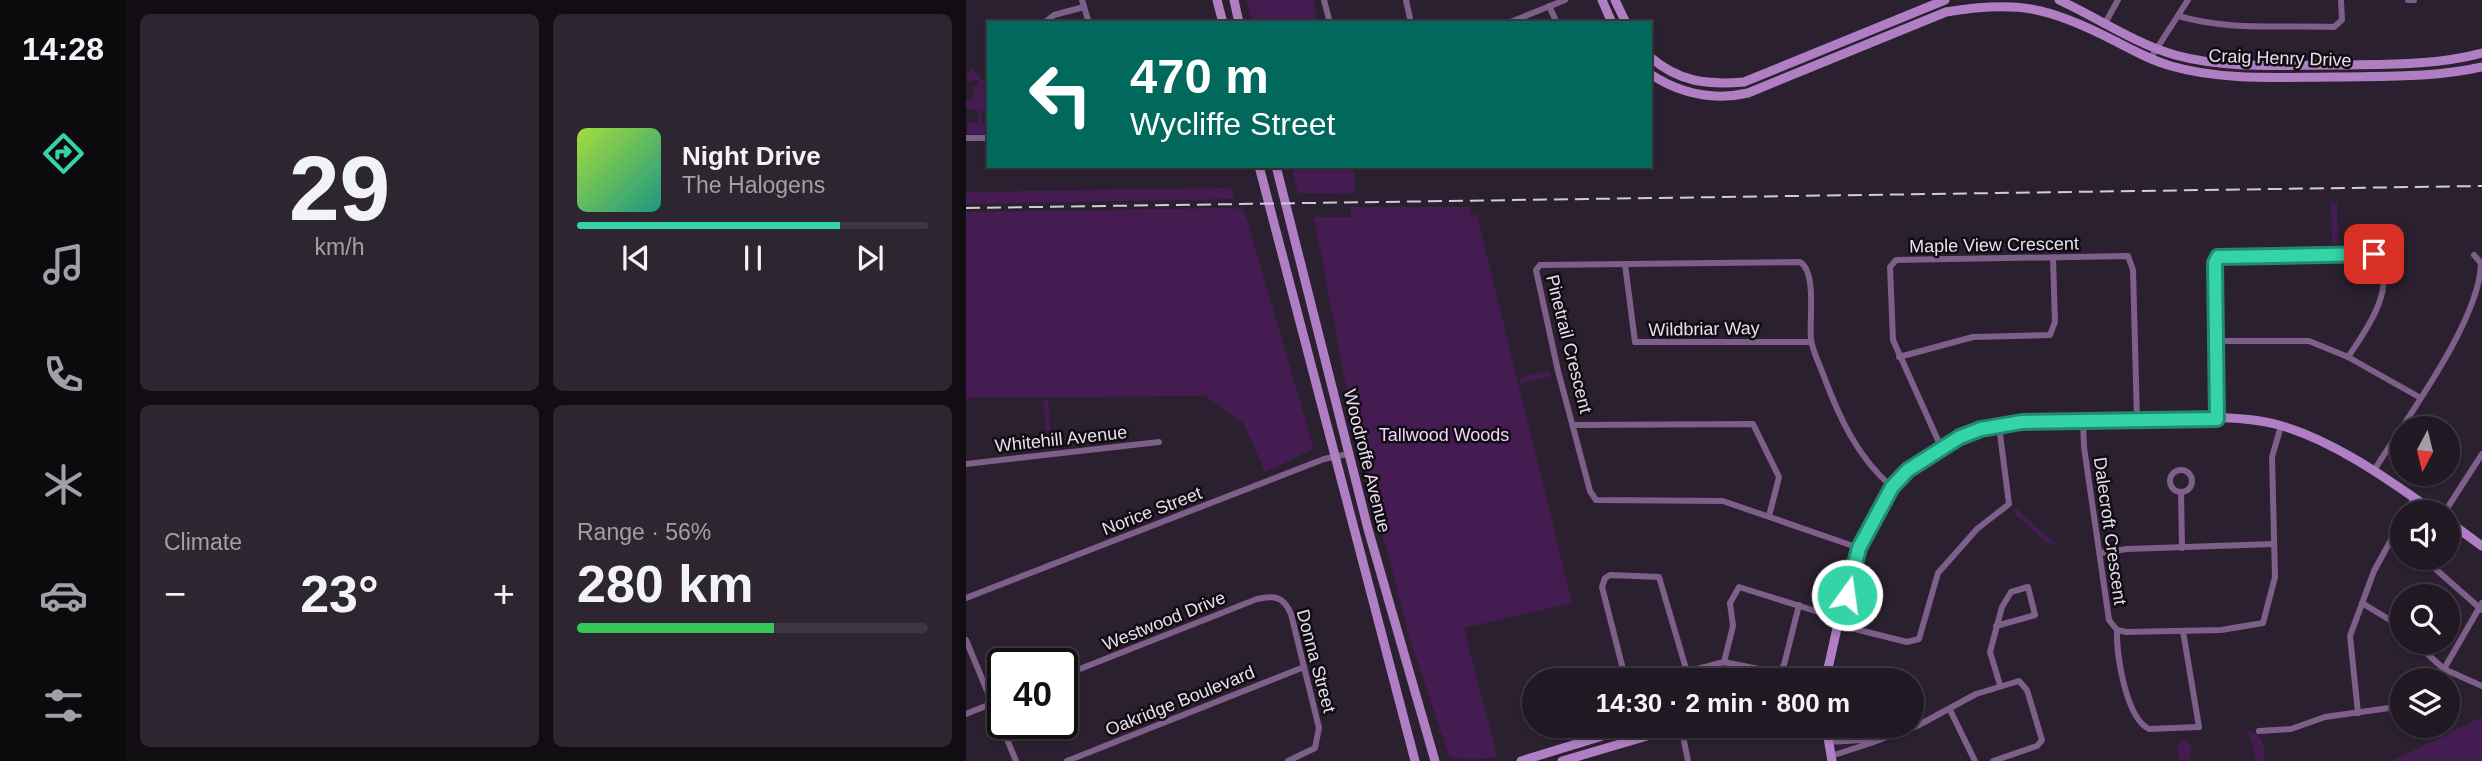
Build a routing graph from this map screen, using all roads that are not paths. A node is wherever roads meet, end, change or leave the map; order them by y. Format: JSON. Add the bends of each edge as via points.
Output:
{"nodes":[{"id":1,"x":1217,"y":0,"type":"edge"},
{"id":2,"x":1234,"y":0,"type":"edge"},
{"id":3,"x":1324,"y":0,"type":"edge"},
{"id":4,"x":1406,"y":0,"type":"edge"},
{"id":5,"x":1565,"y":0,"type":"edge"},
{"id":6,"x":1602,"y":0,"type":"edge"},
{"id":7,"x":1615,"y":0,"type":"edge"},
{"id":8,"x":1945,"y":0,"type":"edge"},
{"id":9,"x":2059,"y":0,"type":"edge"},
{"id":10,"x":2118,"y":0,"type":"edge"},
{"id":11,"x":2188,"y":0,"type":"edge"},
{"id":12,"x":2340,"y":0,"type":"edge"},
{"id":13,"x":2408,"y":0,"type":"edge"},
{"id":14,"x":2414,"y":0,"type":"edge"},
{"id":15,"x":2006,"y":2,"type":"edge"},
{"id":16,"x":1083,"y":4,"type":"edge"},
{"id":17,"x":1549,"y":6,"type":"junction"},
{"id":18,"x":2178,"y":16,"type":"junction"},
{"id":19,"x":1046,"y":21,"type":"edge"},
{"id":20,"x":1088,"y":21,"type":"edge"},
{"id":21,"x":1222,"y":21,"type":"edge"},
{"id":22,"x":1239,"y":21,"type":"edge"},
{"id":23,"x":1329,"y":21,"type":"edge"},
{"id":24,"x":1411,"y":21,"type":"edge"},
{"id":25,"x":1513,"y":21,"type":"edge"},
{"id":26,"x":1556,"y":21,"type":"edge"},
{"id":27,"x":1611,"y":21,"type":"edge"},
{"id":28,"x":1625,"y":21,"type":"edge"},
{"id":29,"x":2105,"y":23,"type":"junction"},
{"id":30,"x":2099,"y":33,"type":"junction"},
{"id":31,"x":2159,"y":49,"type":"junction"},
{"id":32,"x":2482,"y":53,"type":"edge"},
{"id":33,"x":1652,"y":58,"type":"edge"},
{"id":34,"x":2150,"y":59,"type":"junction"},
{"id":35,"x":2482,"y":67,"type":"edge"},
{"id":36,"x":1652,"y":75,"type":"edge"},
{"id":37,"x":966,"y":138,"type":"edge"},
{"id":38,"x":987,"y":138,"type":"edge"},
{"id":39,"x":1259,"y":168,"type":"edge"},
{"id":40,"x":1276,"y":168,"type":"edge"},
{"id":41,"x":1295,"y":244,"type":"junction"},
{"id":42,"x":1279,"y":247,"type":"junction"},
{"id":43,"x":2474,"y":255,"type":"dead end"},
{"id":44,"x":2053,"y":258,"type":"junction"},
{"id":45,"x":1625,"y":264,"type":"junction"},
{"id":46,"x":2215,"y":341,"type":"junction"},
{"id":47,"x":1811,"y":342,"type":"junction"},
{"id":48,"x":1899,"y":357,"type":"junction"},
{"id":49,"x":2348,"y":357,"type":"junction"},
{"id":50,"x":2419,"y":397,"type":"junction"},
{"id":51,"x":2137,"y":419,"type":"junction"},
{"id":52,"x":2217,"y":419,"type":"junction"},
{"id":53,"x":2083,"y":421,"type":"junction"},
{"id":54,"x":1574,"y":425,"type":"junction"},
{"id":55,"x":1999,"y":425,"type":"junction"},
{"id":56,"x":2281,"y":426,"type":"junction"},
{"id":57,"x":1158,"y":442,"type":"dead end"},
{"id":58,"x":1941,"y":447,"type":"junction"},
{"id":59,"x":1348,"y":454,"type":"junction"},
{"id":60,"x":2482,"y":454,"type":"edge"},
{"id":61,"x":1334,"y":457,"type":"junction"},
{"id":62,"x":966,"y":464,"type":"edge"},
{"id":63,"x":2373,"y":472,"type":"junction"},
{"id":64,"x":1892,"y":487,"type":"junction"},
{"id":65,"x":2181,"y":492,"type":"dead end"},
{"id":66,"x":2414,"y":498,"type":"joint"},
{"id":67,"x":2417,"y":500,"type":"edge"},
{"id":68,"x":2452,"y":500,"type":"edge"},
{"id":69,"x":1769,"y":516,"type":"junction"},
{"id":70,"x":2460,"y":530,"type":"edge"},
{"id":71,"x":2390,"y":541,"type":"edge"},
{"id":72,"x":2274,"y":544,"type":"junction"},
{"id":73,"x":2482,"y":546,"type":"edge"},
{"id":74,"x":1859,"y":548,"type":"junction"},
{"id":75,"x":2182,"y":548,"type":"junction"},
{"id":76,"x":2101,"y":553,"type":"junction"},
{"id":77,"x":2437,"y":570,"type":"edge"},
{"id":78,"x":1278,"y":597,"type":"joint"},
{"id":79,"x":966,"y":598,"type":"edge"},
{"id":80,"x":2362,"y":603,"type":"junction"},
{"id":81,"x":1799,"y":605,"type":"junction"},
{"id":82,"x":2481,"y":607,"type":"edge"},
{"id":83,"x":2390,"y":620,"type":"edge"},
{"id":84,"x":1840,"y":622,"type":"junction"},
{"id":85,"x":1996,"y":626,"type":"junction"},
{"id":86,"x":2117,"y":630,"type":"junction"},
{"id":87,"x":2183,"y":631,"type":"junction"},
{"id":88,"x":966,"y":640,"type":"edge"},
{"id":89,"x":2427,"y":654,"type":"edge"},
{"id":90,"x":1724,"y":662,"type":"junction"},
{"id":91,"x":1304,"y":667,"type":"junction"},
{"id":92,"x":1623,"y":668,"type":"edge"},
{"id":93,"x":1686,"y":668,"type":"edge"},
{"id":94,"x":1699,"y":668,"type":"edge"},
{"id":95,"x":1828,"y":668,"type":"edge"},
{"id":96,"x":2443,"y":668,"type":"edge"},
{"id":97,"x":2445,"y":668,"type":"edge"},
{"id":98,"x":1078,"y":670,"type":"edge"},
{"id":99,"x":2460,"y":676,"type":"edge"},
{"id":100,"x":2000,"y":685,"type":"junction"},
{"id":101,"x":2482,"y":686,"type":"edge"},
{"id":102,"x":987,"y":694,"type":"edge"},
{"id":103,"x":987,"y":706,"type":"edge"},
{"id":104,"x":2390,"y":708,"type":"edge"},
{"id":105,"x":1950,"y":710,"type":"junction"},
{"id":106,"x":2358,"y":713,"type":"junction"},
{"id":107,"x":966,"y":714,"type":"edge"},
{"id":108,"x":2259,"y":731,"type":"dead end"},
{"id":109,"x":1596,"y":738,"type":"edge"},
{"id":110,"x":1640,"y":738,"type":"edge"},
{"id":111,"x":1683,"y":738,"type":"edge"},
{"id":112,"x":1828,"y":738,"type":"edge"},
{"id":113,"x":1006,"y":739,"type":"edge"},
{"id":114,"x":1829,"y":742,"type":"junction"},
{"id":115,"x":1871,"y":743,"type":"junction"},
{"id":116,"x":1831,"y":758,"type":"edge"},
{"id":117,"x":1436,"y":759,"type":"edge"},
{"id":118,"x":1414,"y":760,"type":"edge"},
{"id":119,"x":1016,"y":761,"type":"edge"},
{"id":120,"x":1067,"y":761,"type":"edge"},
{"id":121,"x":1288,"y":761,"type":"edge"},
{"id":122,"x":1521,"y":761,"type":"edge"},
{"id":123,"x":1562,"y":761,"type":"edge"},
{"id":124,"x":1688,"y":761,"type":"edge"},
{"id":125,"x":1975,"y":761,"type":"edge"},
{"id":126,"x":1993,"y":761,"type":"edge"}],
"edges":[{"from":1,"to":21,"type":"street"},
{"from":2,"to":22,"type":"street"},
{"from":3,"to":23,"type":"street"},
{"from":4,"to":24,"type":"street"},
{"from":5,"to":17,"type":"street"},
{"from":6,"to":27,"type":"street"},
{"from":7,"to":28,"type":"street"},
{"from":8,"to":33,"type":"street","via":[[1744,82],[1712,85],[1693,81]]},
{"from":9,"to":29,"type":"street","name":"Craig Henry Drive"},
{"from":10,"to":29,"type":"street"},
{"from":11,"to":18,"type":"street"},
{"from":12,"to":18,"type":"street","via":[[2342,20],[2334,27],[2237,28]]},
{"from":13,"to":14,"type":"street"},
{"from":15,"to":30,"type":"street","name":"Craig Henry Drive","via":[[2047,10]]},
{"from":15,"to":36,"type":"street","name":"Craig Henry Drive","via":[[1946,12],[1729,97],[1691,94]]},
{"from":16,"to":19,"type":"street"},
{"from":16,"to":20,"type":"street"},
{"from":17,"to":25,"type":"street"},
{"from":17,"to":26,"type":"street"},
{"from":18,"to":31,"type":"street"},
{"from":29,"to":30,"type":"street"},
{"from":29,"to":31,"type":"street","name":"Craig Henry Drive"},
{"from":30,"to":34,"type":"street","name":"Craig Henry Drive"},
{"from":31,"to":32,"type":"street","name":"Craig Henry Drive","via":[[2201,60],[2272,66],[2420,63]]},
{"from":31,"to":34,"type":"street"},
{"from":34,"to":35,"type":"street","name":"Craig Henry Drive","via":[[2212,74],[2272,77],[2454,73]]},
{"from":37,"to":38,"type":"street"},
{"from":39,"to":42,"type":"street","name":"Woodroffe Avenue"},
{"from":40,"to":41,"type":"street","name":"Woodroffe Avenue"},
{"from":41,"to":42,"type":"street"},
{"from":41,"to":59,"type":"street","name":"Woodroffe Avenue"},
{"from":42,"to":61,"type":"street","name":"Woodroffe Avenue"},
{"from":43,"to":50,"type":"street","via":[[2481,263],[2474,303]]},
{"from":44,"to":48,"type":"street","via":[[2055,322],[2050,335],[1973,337]]},
{"from":44,"to":48,"type":"street","name":"Maple View Crescent","via":[[1896,260],[1890,267],[1890,318]]},
{"from":44,"to":51,"type":"street","name":"Maple View Crescent","via":[[2128,256],[2133,270]]},
{"from":45,"to":47,"type":"street","name":"Wildbriar Way","via":[[1635,342]]},
{"from":45,"to":47,"type":"street","name":"Pinetrail Crescent","via":[[1800,262],[1810,276]]},
{"from":45,"to":54,"type":"street","name":"Pinetrail Crescent","via":[[1540,265],[1536,270]]},
{"from":46,"to":49,"type":"street","via":[[2294,339]]},
{"from":46,"to":49,"type":"street","via":[[2218,257],[2374,254],[2382,267],[2381,300]]},
{"from":46,"to":52,"type":"street"},
{"from":47,"to":64,"type":"street","name":"Pinetrail Crescent","via":[[1849,436],[1871,468]]},
{"from":48,"to":58,"type":"street","name":"Maple View Crescent"},
{"from":49,"to":50,"type":"street"},
{"from":50,"to":63,"type":"street"},
{"from":51,"to":52,"type":"street"},
{"from":51,"to":53,"type":"street"},
{"from":52,"to":56,"type":"street"},
{"from":53,"to":55,"type":"street"},
{"from":53,"to":76,"type":"street","name":"Dalecroft Crescent"},
{"from":54,"to":69,"type":"street","name":"Pinetrail Crescent","via":[[1596,500],[1713,500]]},
{"from":54,"to":69,"type":"street","via":[[1753,424],[1779,477]]},
{"from":55,"to":58,"type":"street"},
{"from":55,"to":84,"type":"street","via":[[2009,504],[1977,529],[1938,573],[1919,639],[1907,642]]},
{"from":56,"to":63,"type":"street"},
{"from":56,"to":72,"type":"street","name":"Dalecroft Crescent","via":[[2272,457]]},
{"from":57,"to":62,"type":"street","name":"Whitehill Avenue"},
{"from":58,"to":64,"type":"street"},
{"from":59,"to":61,"type":"street","name":"Norice Street"},
{"from":59,"to":117,"type":"street","name":"Woodroffe Avenue"},
{"from":60,"to":68,"type":"street"},
{"from":61,"to":79,"type":"street","name":"Norice Street"},
{"from":61,"to":118,"type":"street","name":"Woodroffe Avenue"},
{"from":63,"to":66,"type":"street"},
{"from":64,"to":74,"type":"street"},
{"from":65,"to":75,"type":"street"},
{"from":66,"to":67,"type":"street"},
{"from":69,"to":74,"type":"street","name":"Pinetrail Crescent"},
{"from":70,"to":73,"type":"street"},
{"from":71,"to":80,"type":"street"},
{"from":72,"to":75,"type":"street"},
{"from":72,"to":87,"type":"street","name":"Dalecroft Crescent","via":[[2276,578],[2263,623]]},
{"from":74,"to":84,"type":"street"},
{"from":75,"to":76,"type":"street"},
{"from":76,"to":86,"type":"street","name":"Dalecroft Crescent","via":[[2109,620]]},
{"from":77,"to":82,"type":"street"},
{"from":78,"to":91,"type":"street","name":"Donna Street","via":[[1291,614]]},
{"from":78,"to":98,"type":"street","name":"Westwood Drive","via":[[1257,599]]},
{"from":80,"to":83,"type":"street"},
{"from":80,"to":106,"type":"street","via":[[2350,636]]},
{"from":81,"to":84,"type":"street"},
{"from":81,"to":90,"type":"street","via":[[1782,670],[1770,674]]},
{"from":81,"to":90,"type":"street","via":[[1739,587],[1730,603],[1733,626]]},
{"from":82,"to":97,"type":"street"},
{"from":84,"to":95,"type":"street"},
{"from":85,"to":85,"type":"street","via":[[2035,615],[2026,585],[2011,592]]},
{"from":85,"to":100,"type":"street","via":[[1990,652]]},
{"from":86,"to":87,"type":"street","name":"Dalecroft Crescent"},
{"from":86,"to":87,"type":"street","via":[[2124,682],[2136,717],[2149,729],[2199,727]]},
{"from":88,"to":102,"type":"street"},
{"from":89,"to":96,"type":"street"},
{"from":90,"to":94,"type":"street"},
{"from":91,"to":120,"type":"street","name":"Oakridge Boulevard"},
{"from":91,"to":121,"type":"street","name":"Donna Street","via":[[1319,728],[1318,742]]},
{"from":92,"to":93,"type":"street","via":[[1602,587],[1610,575],[1659,577]]},
{"from":99,"to":101,"type":"street"},
{"from":100,"to":105,"type":"street"},
{"from":100,"to":126,"type":"street","via":[[2019,681],[2024,685],[2042,740],[2037,746]]},
{"from":103,"to":107,"type":"street"},
{"from":104,"to":106,"type":"street"},
{"from":105,"to":115,"type":"street"},
{"from":105,"to":125,"type":"street"},
{"from":106,"to":108,"type":"street","via":[[2325,717],[2291,729]]},
{"from":109,"to":122,"type":"street"},
{"from":110,"to":123,"type":"street"},
{"from":111,"to":124,"type":"street"},
{"from":112,"to":114,"type":"street"},
{"from":113,"to":119,"type":"street"},
{"from":114,"to":115,"type":"street"},
{"from":114,"to":116,"type":"street"},
{"from":115,"to":116,"type":"street"}]}
